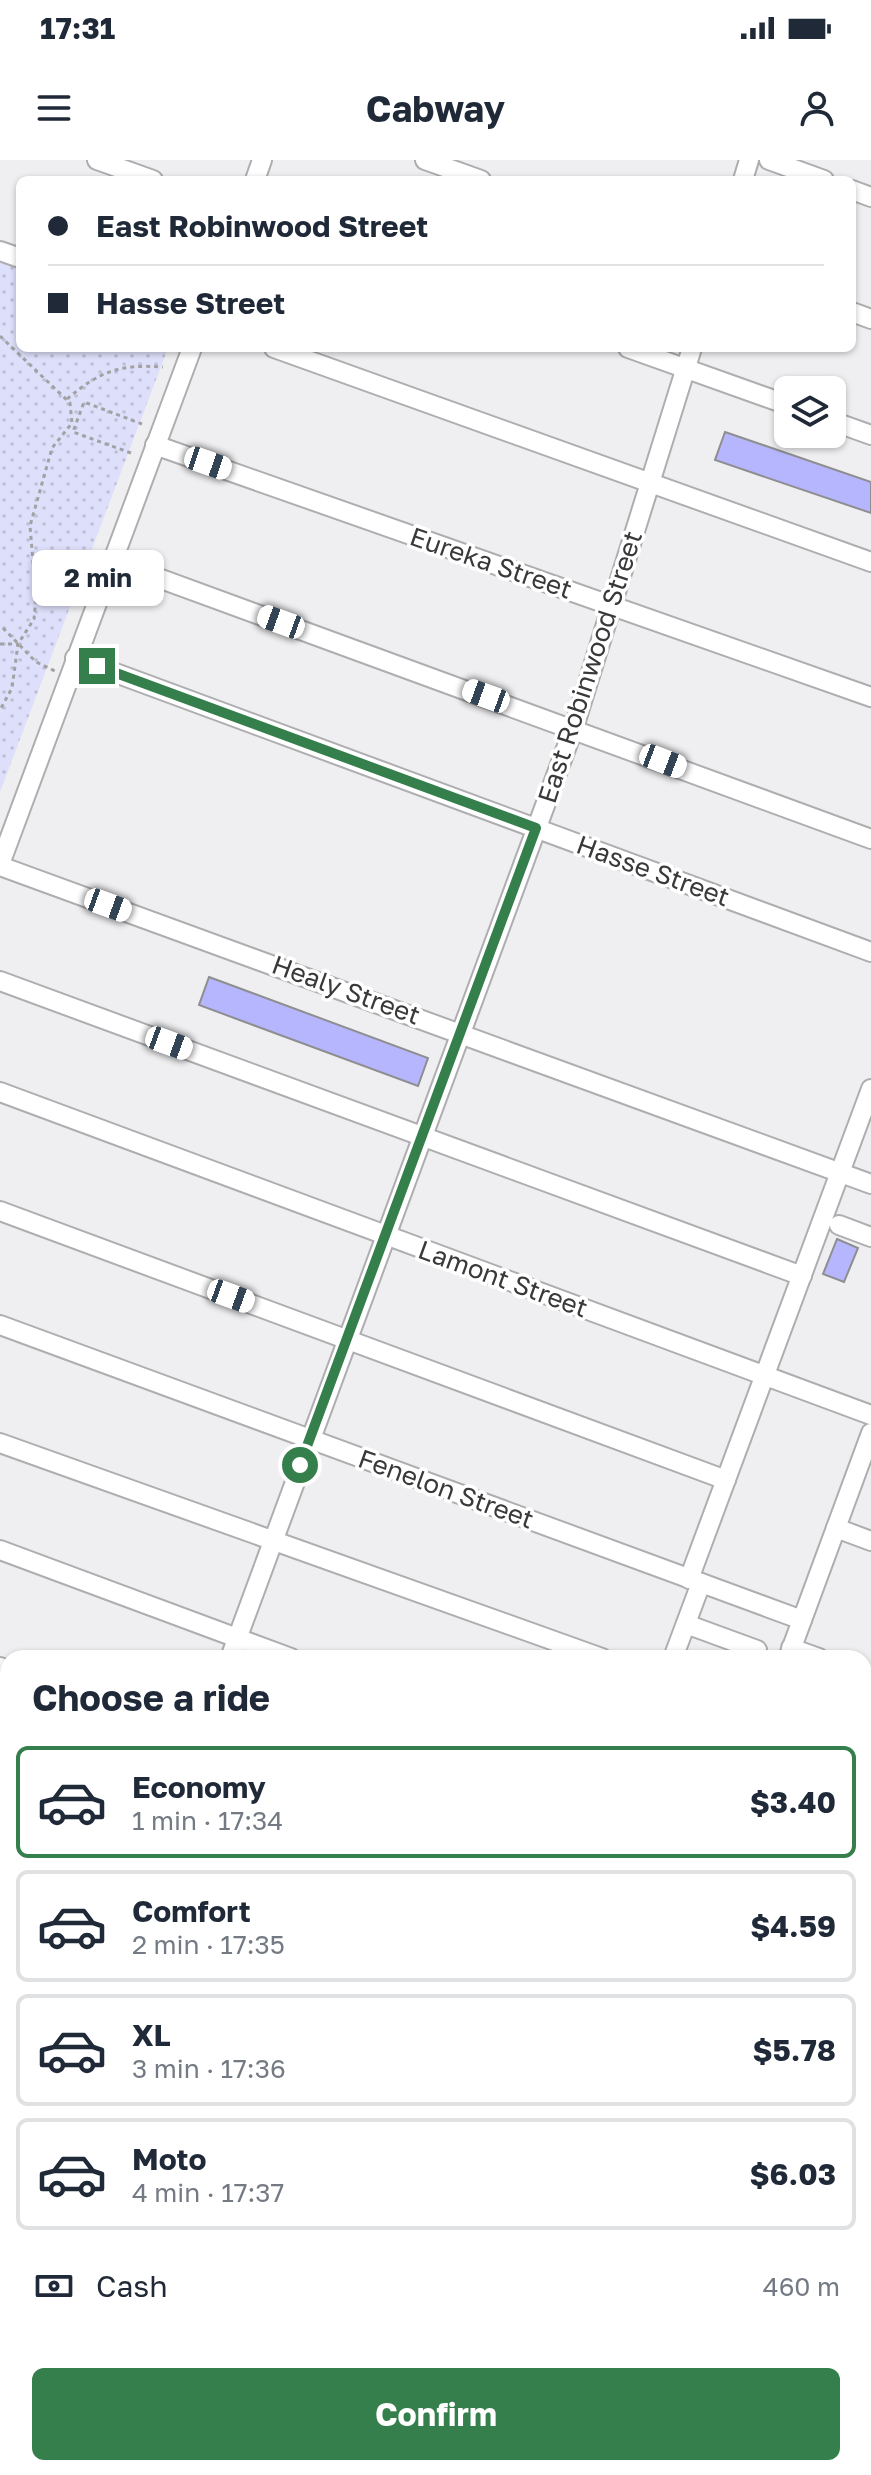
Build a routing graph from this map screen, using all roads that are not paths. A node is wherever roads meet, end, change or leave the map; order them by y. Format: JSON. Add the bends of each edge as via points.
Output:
{"nodes":[{"id":1,"x":97,"y":160,"type":"edge"},
{"id":2,"x":425,"y":160,"type":"edge"},
{"id":3,"x":769,"y":160,"type":"edge"},
{"id":4,"x":142,"y":176,"type":"edge"},
{"id":5,"x":470,"y":176,"type":"edge"},
{"id":6,"x":813,"y":176,"type":"edge"},
{"id":7,"x":190,"y":352,"type":"edge"},
{"id":8,"x":285,"y":352,"type":"edge"},
{"id":9,"x":640,"y":352,"type":"edge"},
{"id":10,"x":691,"y":352,"type":"edge"},
{"id":11,"x":686,"y":368,"type":"junction"},
{"id":12,"x":774,"y":400,"type":"edge"},
{"id":13,"x":846,"y":426,"type":"edge"},
{"id":14,"x":871,"y":435,"type":"edge"},
{"id":15,"x":155,"y":445,"type":"junction"},
{"id":16,"x":650,"y":483,"type":"junction"},
{"id":17,"x":112,"y":561,"type":"junction"},
{"id":18,"x":871,"y":562,"type":"edge"},
{"id":19,"x":612,"y":605,"type":"junction"},
{"id":20,"x":75,"y":658,"type":"junction"},
{"id":21,"x":871,"y":697,"type":"edge"},
{"id":22,"x":574,"y":727,"type":"junction"},
{"id":23,"x":536,"y":828,"type":"junction"},
{"id":24,"x":871,"y":839,"type":"edge"},
{"id":25,"x":0,"y":865,"type":"edge"},
{"id":26,"x":871,"y":952,"type":"edge"},
{"id":27,"x":0,"y":981,"type":"edge"},
{"id":28,"x":461,"y":1032,"type":"junction"},
{"id":29,"x":871,"y":1089,"type":"edge"},
{"id":30,"x":0,"y":1092,"type":"edge"},
{"id":31,"x":422,"y":1136,"type":"junction"},
{"id":32,"x":840,"y":1173,"type":"junction"},
{"id":33,"x":871,"y":1184,"type":"edge"},
{"id":34,"x":0,"y":1211,"type":"edge"},
{"id":35,"x":839,"y":1225,"type":"dead end"},
{"id":36,"x":385,"y":1235,"type":"junction"},
{"id":37,"x":871,"y":1237,"type":"edge"},
{"id":38,"x":802,"y":1276,"type":"junction"},
{"id":39,"x":0,"y":1325,"type":"edge"},
{"id":40,"x":346,"y":1339,"type":"junction"},
{"id":41,"x":764,"y":1376,"type":"junction"},
{"id":42,"x":871,"y":1415,"type":"edge"},
{"id":43,"x":871,"y":1433,"type":"edge"},
{"id":44,"x":310,"y":1439,"type":"junction"},
{"id":45,"x":0,"y":1443,"type":"edge"},
{"id":46,"x":726,"y":1480,"type":"junction"},
{"id":47,"x":836,"y":1528,"type":"junction"},
{"id":48,"x":871,"y":1541,"type":"edge"},
{"id":49,"x":272,"y":1542,"type":"junction"},
{"id":50,"x":0,"y":1550,"type":"edge"},
{"id":51,"x":695,"y":1581,"type":"junction"},
{"id":52,"x":802,"y":1620,"type":"junction"},
{"id":53,"x":686,"y":1624,"type":"junction"},
{"id":54,"x":237,"y":1638,"type":"junction"},
{"id":55,"x":233,"y":1650,"type":"edge"},
{"id":56,"x":269,"y":1650,"type":"edge"},
{"id":57,"x":579,"y":1650,"type":"edge"},
{"id":58,"x":676,"y":1650,"type":"edge"},
{"id":59,"x":757,"y":1650,"type":"dead end"},
{"id":60,"x":791,"y":1650,"type":"edge"}],
"edges":[{"from":1,"to":4,"type":"street"},
{"from":2,"to":5,"type":"street"},
{"from":3,"to":6,"type":"street"},
{"from":7,"to":15,"type":"street"},
{"from":8,"to":16,"type":"street"},
{"from":9,"to":11,"type":"street"},
{"from":10,"to":11,"type":"street","name":"East Robinwood Street"},
{"from":11,"to":12,"type":"street"},
{"from":11,"to":16,"type":"street","name":"East Robinwood Street"},
{"from":13,"to":14,"type":"street"},
{"from":15,"to":17,"type":"street"},
{"from":15,"to":19,"type":"street","name":"Eureka Street"},
{"from":16,"to":18,"type":"street"},
{"from":16,"to":19,"type":"street","name":"East Robinwood Street"},
{"from":17,"to":20,"type":"street"},
{"from":17,"to":22,"type":"street"},
{"from":19,"to":21,"type":"street","name":"Eureka Street"},
{"from":19,"to":22,"type":"street","name":"East Robinwood Street"},
{"from":20,"to":23,"type":"street","name":"Hasse Street"},
{"from":20,"to":25,"type":"street"},
{"from":22,"to":23,"type":"street","name":"East Robinwood Street"},
{"from":22,"to":24,"type":"street"},
{"from":23,"to":26,"type":"street","name":"Hasse Street"},
{"from":23,"to":28,"type":"street","name":"East Robinwood Street"},
{"from":25,"to":28,"type":"street","name":"Healy Street"},
{"from":27,"to":31,"type":"street"},
{"from":28,"to":31,"type":"street","name":"East Robinwood Street"},
{"from":28,"to":32,"type":"street","name":"Healy Street"},
{"from":29,"to":32,"type":"street"},
{"from":30,"to":36,"type":"street","name":"Lamont Street"},
{"from":31,"to":36,"type":"street","name":"East Robinwood Street"},
{"from":31,"to":38,"type":"street"},
{"from":32,"to":33,"type":"street","name":"Healy Street"},
{"from":32,"to":38,"type":"street"},
{"from":34,"to":40,"type":"street"},
{"from":35,"to":37,"type":"street"},
{"from":36,"to":40,"type":"street","name":"East Robinwood Street"},
{"from":36,"to":41,"type":"street","name":"Lamont Street"},
{"from":38,"to":41,"type":"street"},
{"from":39,"to":44,"type":"street","name":"Fenelon Street"},
{"from":40,"to":44,"type":"street","name":"East Robinwood Street"},
{"from":40,"to":46,"type":"street"},
{"from":41,"to":42,"type":"street","name":"Lamont Street"},
{"from":41,"to":46,"type":"street"},
{"from":43,"to":47,"type":"street"},
{"from":44,"to":49,"type":"street","name":"East Robinwood Street"},
{"from":44,"to":51,"type":"street","name":"Fenelon Street"},
{"from":45,"to":49,"type":"street"},
{"from":46,"to":51,"type":"street"},
{"from":47,"to":48,"type":"street"},
{"from":47,"to":52,"type":"street"},
{"from":49,"to":54,"type":"street","name":"East Robinwood Street"},
{"from":49,"to":57,"type":"street"},
{"from":50,"to":54,"type":"street"},
{"from":51,"to":52,"type":"street","name":"Fenelon Street"},
{"from":51,"to":53,"type":"street"},
{"from":52,"to":60,"type":"street"},
{"from":53,"to":58,"type":"street"},
{"from":53,"to":59,"type":"street"},
{"from":54,"to":55,"type":"street","name":"East Robinwood Street"},
{"from":54,"to":56,"type":"street"}]}
